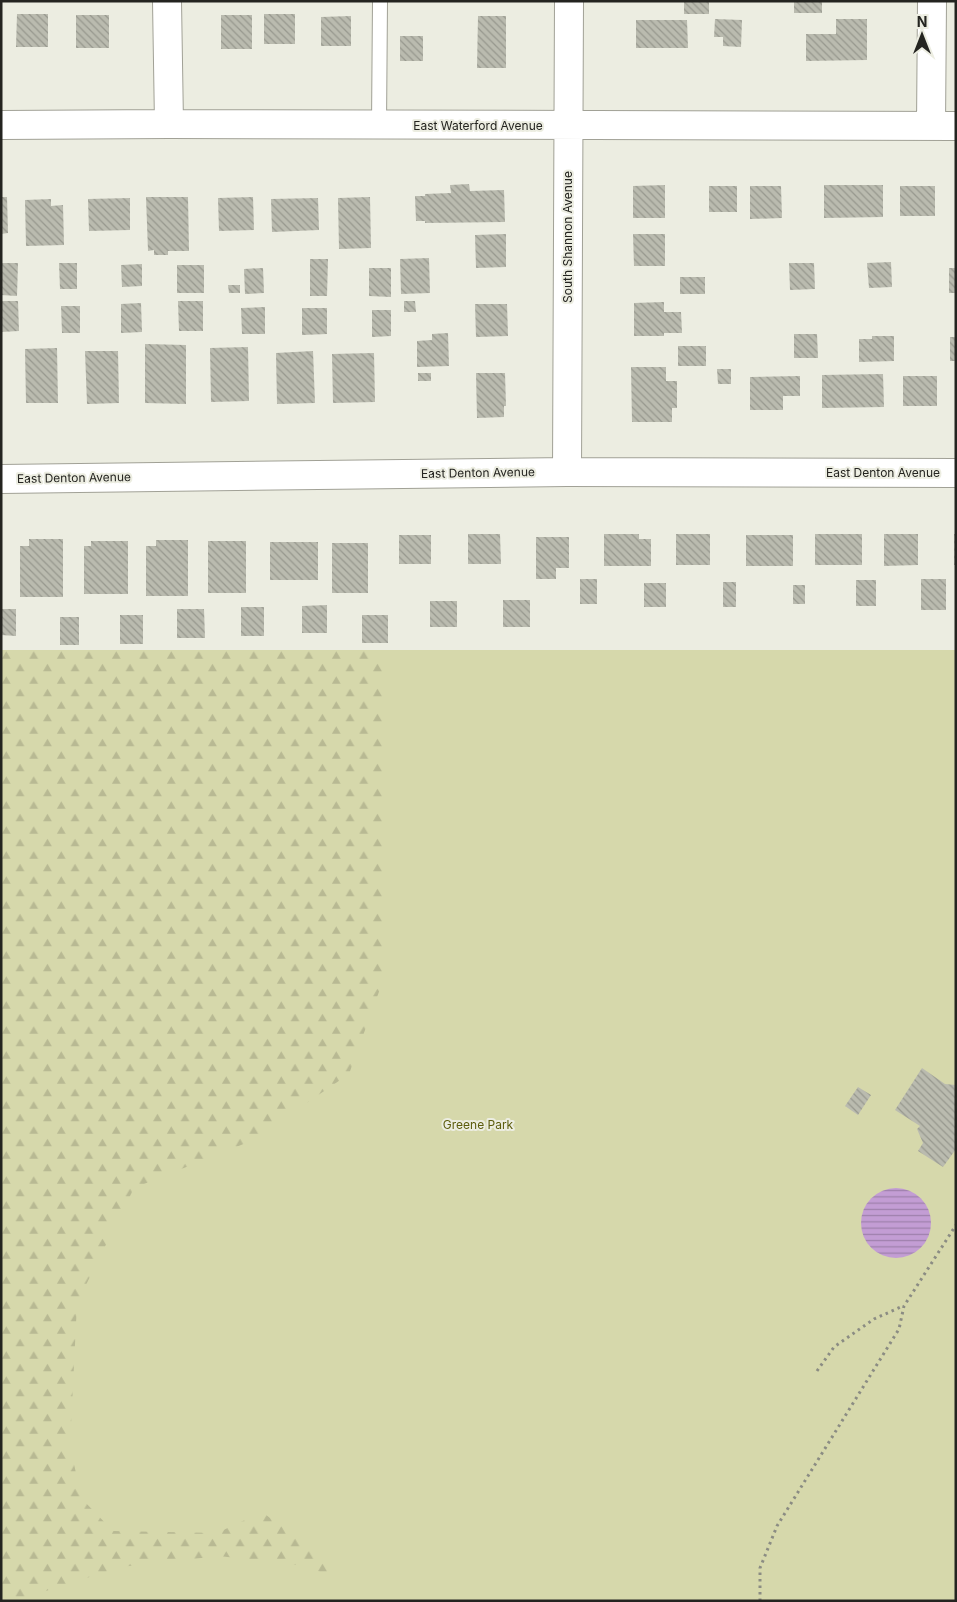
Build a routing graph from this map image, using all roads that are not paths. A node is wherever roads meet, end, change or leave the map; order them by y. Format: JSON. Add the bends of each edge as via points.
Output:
{"nodes":[{"id":1,"x":167,"y":1,"type":"edge"},
{"id":2,"x":380,"y":1,"type":"edge"},
{"id":3,"x":569,"y":1,"type":"edge"},
{"id":4,"x":932,"y":1,"type":"edge"},
{"id":5,"x":169,"y":124,"type":"junction"},
{"id":6,"x":379,"y":125,"type":"junction"},
{"id":7,"x":1,"y":126,"type":"edge"},
{"id":8,"x":568,"y":126,"type":"junction"},
{"id":9,"x":943,"y":126,"type":"edge"},
{"id":10,"x":567,"y":472,"type":"junction"},
{"id":11,"x":956,"y":473,"type":"edge"},
{"id":12,"x":1,"y":479,"type":"edge"}],
"edges":[{"from":1,"to":5,"type":"street"},
{"from":2,"to":6,"type":"lane"},
{"from":3,"to":8,"type":"street","name":"South Shannon Avenue"},
{"from":4,"to":9,"type":"street"},
{"from":5,"to":6,"type":"street","name":"East Waterford Avenue"},
{"from":5,"to":7,"type":"street","name":"East Waterford Avenue"},
{"from":6,"to":8,"type":"street","name":"East Waterford Avenue"},
{"from":8,"to":9,"type":"street","name":"East Waterford Avenue"},
{"from":8,"to":10,"type":"street","name":"South Shannon Avenue"},
{"from":10,"to":11,"type":"street","name":"East Denton Avenue"},
{"from":10,"to":12,"type":"street","name":"East Denton Avenue"}]}
